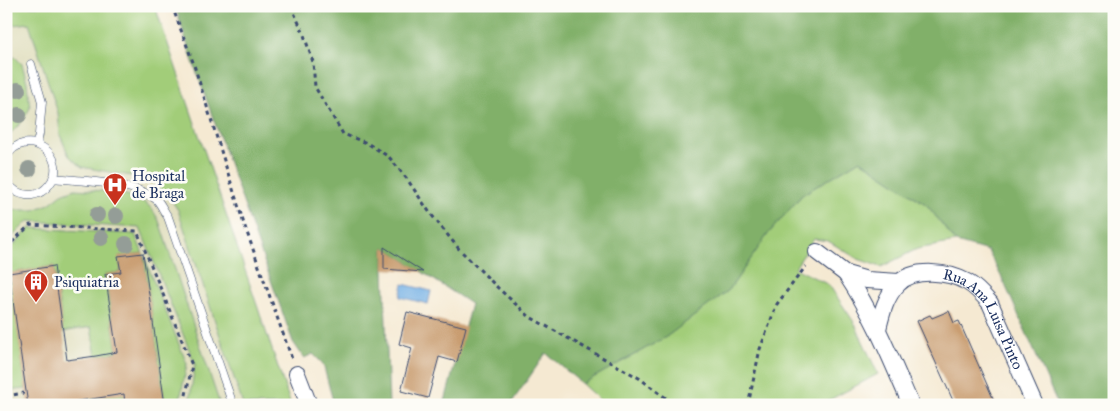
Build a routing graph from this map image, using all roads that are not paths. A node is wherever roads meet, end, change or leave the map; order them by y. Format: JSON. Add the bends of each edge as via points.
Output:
{"nodes":[{"id":1,"x":31,"y":64,"type":"dead end"},
{"id":2,"x":37,"y":144,"type":"junction"},
{"id":3,"x":6,"y":157,"type":"edge"},
{"id":4,"x":53,"y":178,"type":"junction"},
{"id":5,"x":6,"y":181,"type":"edge"},
{"id":6,"x":9,"y":189,"type":"edge"},
{"id":7,"x":817,"y":252,"type":"road end"},
{"id":8,"x":846,"y":274,"type":"junction"},
{"id":9,"x":899,"y":282,"type":"junction"},
{"id":10,"x":878,"y":329,"type":"junction"},
{"id":11,"x":297,"y":374,"type":"road end"},
{"id":12,"x":233,"y":405,"type":"edge"},
{"id":13,"x":309,"y":405,"type":"edge"},
{"id":14,"x":911,"y":405,"type":"edge"},
{"id":15,"x":1035,"y":405,"type":"edge"}],
"edges":[{"from":1,"to":2,"type":"lane","via":[[42,102]]},
{"from":2,"to":3,"type":"lane","via":[[20,145]]},
{"from":2,"to":4,"type":"lane","via":[[52,158]]},
{"from":4,"to":6,"type":"lane","via":[[47,187],[33,194]]},
{"from":4,"to":12,"type":"lane","via":[[140,190],[157,200],[168,217]]},
{"from":5,"to":6,"type":"lane"},
{"from":7,"to":8,"type":"street"},
{"from":8,"to":9,"type":"street","via":[[867,280]]},
{"from":8,"to":10,"type":"street"},
{"from":9,"to":10,"type":"street","via":[[882,310]]},
{"from":9,"to":15,"type":"street","name":"Rua Ana Luisa Pinto","via":[[911,276],[940,273],[967,282],[980,292],[990,303]]},
{"from":10,"to":14,"type":"street"},
{"from":11,"to":13,"type":"street"}]}
